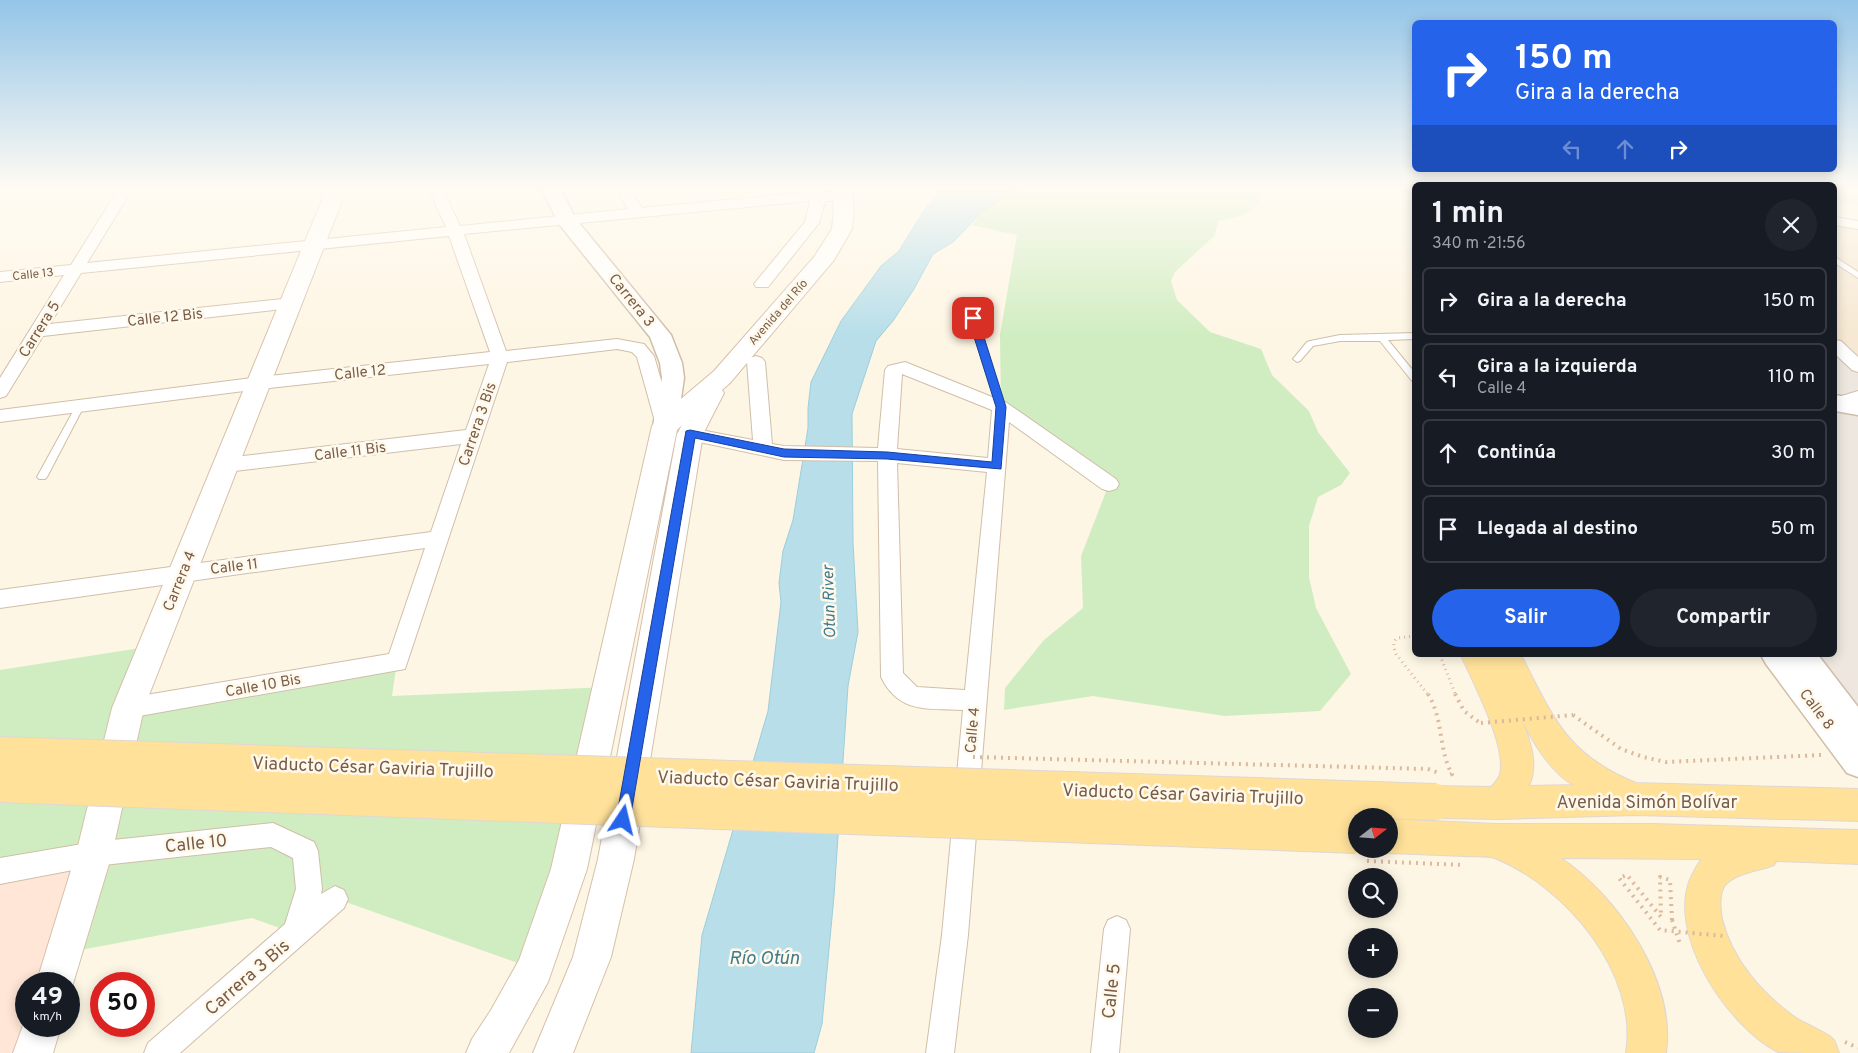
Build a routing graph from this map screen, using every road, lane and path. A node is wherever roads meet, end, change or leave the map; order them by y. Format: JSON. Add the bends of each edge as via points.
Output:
{"nodes":[{"id":1,"x":96,"y":237,"type":"edge"},
{"id":2,"x":319,"y":237,"type":"edge"},
{"id":3,"x":389,"y":237,"type":"edge"},
{"id":4,"x":457,"y":237,"type":"edge"},
{"id":5,"x":580,"y":237,"type":"edge"},
{"id":6,"x":801,"y":237,"type":"edge"},
{"id":7,"x":838,"y":237,"type":"edge"},
{"id":8,"x":316,"y":244,"type":"junction"},
{"id":9,"x":1837,"y":260,"type":"edge"},
{"id":10,"x":77,"y":269,"type":"junction"},
{"id":11,"x":1858,"y":276,"type":"edge"},
{"id":12,"x":0,"y":277,"type":"edge"},
{"id":13,"x":762,"y":284,"type":"dead end"},
{"id":14,"x":967,"y":300,"type":"dead end"},
{"id":15,"x":292,"y":303,"type":"junction"},
{"id":16,"x":38,"y":331,"type":"junction"},
{"id":17,"x":1412,"y":336,"type":"edge"},
{"id":18,"x":1382,"y":338,"type":"junction"},
{"id":19,"x":1837,"y":347,"type":"edge"},
{"id":20,"x":500,"y":357,"type":"junction"},
{"id":21,"x":1297,"y":359,"type":"dead end"},
{"id":22,"x":756,"y":362,"type":"dead end"},
{"id":23,"x":1858,"y":366,"type":"edge"},
{"id":24,"x":1412,"y":375,"type":"edge"},
{"id":25,"x":260,"y":383,"type":"junction"},
{"id":26,"x":0,"y":392,"type":"edge"},
{"id":27,"x":80,"y":406,"type":"junction"},
{"id":28,"x":1001,"y":407,"type":"junction"},
{"id":29,"x":0,"y":416,"type":"edge"},
{"id":30,"x":678,"y":430,"type":"junction"},
{"id":31,"x":473,"y":436,"type":"junction"},
{"id":32,"x":763,"y":450,"type":"junction"},
{"id":33,"x":887,"y":456,"type":"junction"},
{"id":34,"x":226,"y":466,"type":"junction"},
{"id":35,"x":997,"y":466,"type":"junction"},
{"id":36,"x":42,"y":477,"type":"dead end"},
{"id":37,"x":1109,"y":484,"type":"dead end"},
{"id":38,"x":438,"y":539,"type":"junction"},
{"id":39,"x":183,"y":573,"type":"junction"},
{"id":40,"x":0,"y":599,"type":"edge"},
{"id":41,"x":1412,"y":636,"type":"edge"},
{"id":42,"x":1441,"y":657,"type":"edge"},
{"id":43,"x":1477,"y":657,"type":"edge"},
{"id":44,"x":1507,"y":657,"type":"edge"},
{"id":45,"x":1778,"y":657,"type":"edge"},
{"id":46,"x":1802,"y":657,"type":"edge"},
{"id":47,"x":397,"y":662,"type":"joint"},
{"id":48,"x":975,"y":702,"type":"junction"},
{"id":49,"x":128,"y":708,"type":"junction"},
{"id":50,"x":1856,"y":749,"type":"edge"},
{"id":51,"x":0,"y":755,"type":"edge"},
{"id":52,"x":1428,"y":769,"type":"dead end"},
{"id":53,"x":0,"y":784,"type":"edge"},
{"id":54,"x":1636,"y":799,"type":"junction"},
{"id":55,"x":1436,"y":802,"type":"joint"},
{"id":56,"x":1500,"y":803,"type":"junction"},
{"id":57,"x":1858,"y":805,"type":"edge"},
{"id":58,"x":1348,"y":835,"type":"edge"},
{"id":59,"x":1398,"y":838,"type":"edge"},
{"id":60,"x":1856,"y":847,"type":"edge"},
{"id":61,"x":1455,"y":852,"type":"junction"},
{"id":62,"x":1483,"y":853,"type":"junction"},
{"id":63,"x":94,"y":854,"type":"junction"},
{"id":64,"x":0,"y":871,"type":"edge"},
{"id":65,"x":335,"y":899,"type":"dead end"},
{"id":66,"x":1672,"y":920,"type":"dead end"},
{"id":67,"x":1117,"y":929,"type":"dead end"},
{"id":68,"x":296,"y":934,"type":"junction"},
{"id":69,"x":1724,"y":936,"type":"dead end"},
{"id":70,"x":58,"y":972,"type":"edge"},
{"id":71,"x":38,"y":1037,"type":"edge"},
{"id":72,"x":33,"y":1053,"type":"edge"},
{"id":73,"x":158,"y":1053,"type":"edge"},
{"id":74,"x":486,"y":1053,"type":"edge"},
{"id":75,"x":553,"y":1053,"type":"edge"},
{"id":76,"x":940,"y":1053,"type":"edge"},
{"id":77,"x":1105,"y":1053,"type":"edge"},
{"id":78,"x":1646,"y":1053,"type":"edge"},
{"id":79,"x":1819,"y":1053,"type":"edge"}],
"edges":[{"from":1,"to":10,"type":"street","name":"Carrera 5"},
{"from":2,"to":8,"type":"main road","name":"Carrera 4"},
{"from":3,"to":8,"type":"street","name":"Calle 13"},
{"from":4,"to":20,"type":"street"},
{"from":5,"to":30,"type":"street","name":"Carrera 3","via":[[660,335],[671,363]]},
{"from":6,"to":13,"type":"street"},
{"from":7,"to":30,"type":"main road","name":"Avenida del Río","via":[[831,250]]},
{"from":8,"to":10,"type":"street","name":"Calle 13"},
{"from":8,"to":15,"type":"main road","name":"Carrera 4"},
{"from":9,"to":11,"type":"lane"},
{"from":10,"to":12,"type":"street","name":"Calle 13"},
{"from":10,"to":16,"type":"street","name":"Carrera 5"},
{"from":14,"to":28,"type":"lane"},
{"from":15,"to":16,"type":"street","name":"Calle 12 Bis"},
{"from":15,"to":25,"type":"main road","name":"Carrera 4"},
{"from":16,"to":26,"type":"street","name":"Carrera 5"},
{"from":17,"to":18,"type":"lane"},
{"from":18,"to":21,"type":"lane","via":[[1340,338],[1310,344]]},
{"from":18,"to":24,"type":"lane"},
{"from":19,"to":23,"type":"street"},
{"from":20,"to":25,"type":"street","name":"Calle 12"},
{"from":20,"to":30,"type":"street","name":"Calle 12","via":[[617,344],[638,348],[645,356]]},
{"from":20,"to":31,"type":"street","name":"Carrera 3 Bis"},
{"from":22,"to":32,"type":"street"},
{"from":25,"to":27,"type":"street","name":"Calle 12"},
{"from":25,"to":34,"type":"main road","name":"Carrera 4"},
{"from":27,"to":29,"type":"street","name":"Calle 12"},
{"from":27,"to":36,"type":"lane"},
{"from":28,"to":33,"type":"street","via":[[905,368],[894,370]]},
{"from":28,"to":35,"type":"street","name":"Calle 4"},
{"from":28,"to":37,"type":"street"},
{"from":30,"to":32,"type":"street"},
{"from":30,"to":74,"type":"main road","via":[[569,869],[535,969]]},
{"from":30,"to":75,"type":"main road","via":[[616,858],[592,957]]},
{"from":31,"to":34,"type":"street","name":"Calle 11 Bis"},
{"from":31,"to":38,"type":"street","name":"Carrera 3 Bis"},
{"from":32,"to":33,"type":"street"},
{"from":33,"to":35,"type":"street"},
{"from":33,"to":48,"type":"street","via":[[892,677],[912,696]]},
{"from":34,"to":39,"type":"main road","name":"Carrera 4"},
{"from":35,"to":48,"type":"street","name":"Calle 4"},
{"from":38,"to":39,"type":"street","name":"Calle 11"},
{"from":38,"to":47,"type":"street","name":"Carrera 3 Bis"},
{"from":39,"to":40,"type":"street","name":"Calle 11"},
{"from":39,"to":49,"type":"main road","name":"Carrera 4"},
{"from":41,"to":52,"type":"path","via":[[1398,637],[1393,646],[1428,693],[1438,716],[1442,752],[1452,774]]},
{"from":42,"to":50,"type":"path","bridge":true,"via":[[1464,712],[1481,723],[1573,715],[1624,751],[1666,762]]},
{"from":43,"to":56,"type":"main road","via":[[1516,752],[1517,772],[1511,789]]},
{"from":44,"to":54,"type":"main road","via":[[1544,732],[1560,754],[1602,785]]},
{"from":45,"to":50,"type":"street","name":"Calle 8"},
{"from":46,"to":50,"type":"street","name":"Calle 8"},
{"from":47,"to":49,"type":"street","name":"Calle 10 Bis"},
{"from":48,"to":76,"type":"street","name":"Calle 4","via":[[955,935]]},
{"from":49,"to":63,"type":"main road","name":"Carrera 4"},
{"from":51,"to":55,"type":"main road","name":"Viaducto César Gaviria Trujillo","bridge":true},
{"from":53,"to":58,"type":"main road","name":"Viaducto César Gaviria Trujillo","bridge":true},
{"from":54,"to":56,"type":"main road","name":"Avenida Simón Bolívar"},
{"from":54,"to":57,"type":"main road","name":"Avenida Simón Bolívar"},
{"from":55,"to":56,"type":"main road","name":"Avenida Simón Bolívar"},
{"from":59,"to":61,"type":"main road"},
{"from":60,"to":62,"type":"main road","via":[[1654,841]]},
{"from":60,"to":79,"type":"main road","via":[[1746,856],[1728,861],[1714,872],[1705,887],[1703,920],[1708,940],[1725,974],[1774,1026]]},
{"from":61,"to":62,"type":"main road"},
{"from":61,"to":62,"type":"path"},
{"from":62,"to":78,"type":"main road","via":[[1522,853],[1548,868],[1594,910],[1628,960],[1640,990],[1646,1018]]},
{"from":63,"to":64,"type":"street","name":"Calle 10"},
{"from":63,"to":68,"type":"street","name":"Calle 10","via":[[272,835],[305,851],[309,889]]},
{"from":63,"to":70,"type":"main road","name":"Carrera 4"},
{"from":65,"to":68,"type":"street","name":"Carrera 3 Bis"},
{"from":66,"to":69,"type":"path","bridge":true,"via":[[1670,880],[1660,877],[1661,917],[1627,875],[1619,878],[1660,930]]},
{"from":67,"to":77,"type":"street","name":"Calle 5"},
{"from":68,"to":73,"type":"street","name":"Carrera 3 Bis"},
{"from":71,"to":72,"type":"main road"}]}
